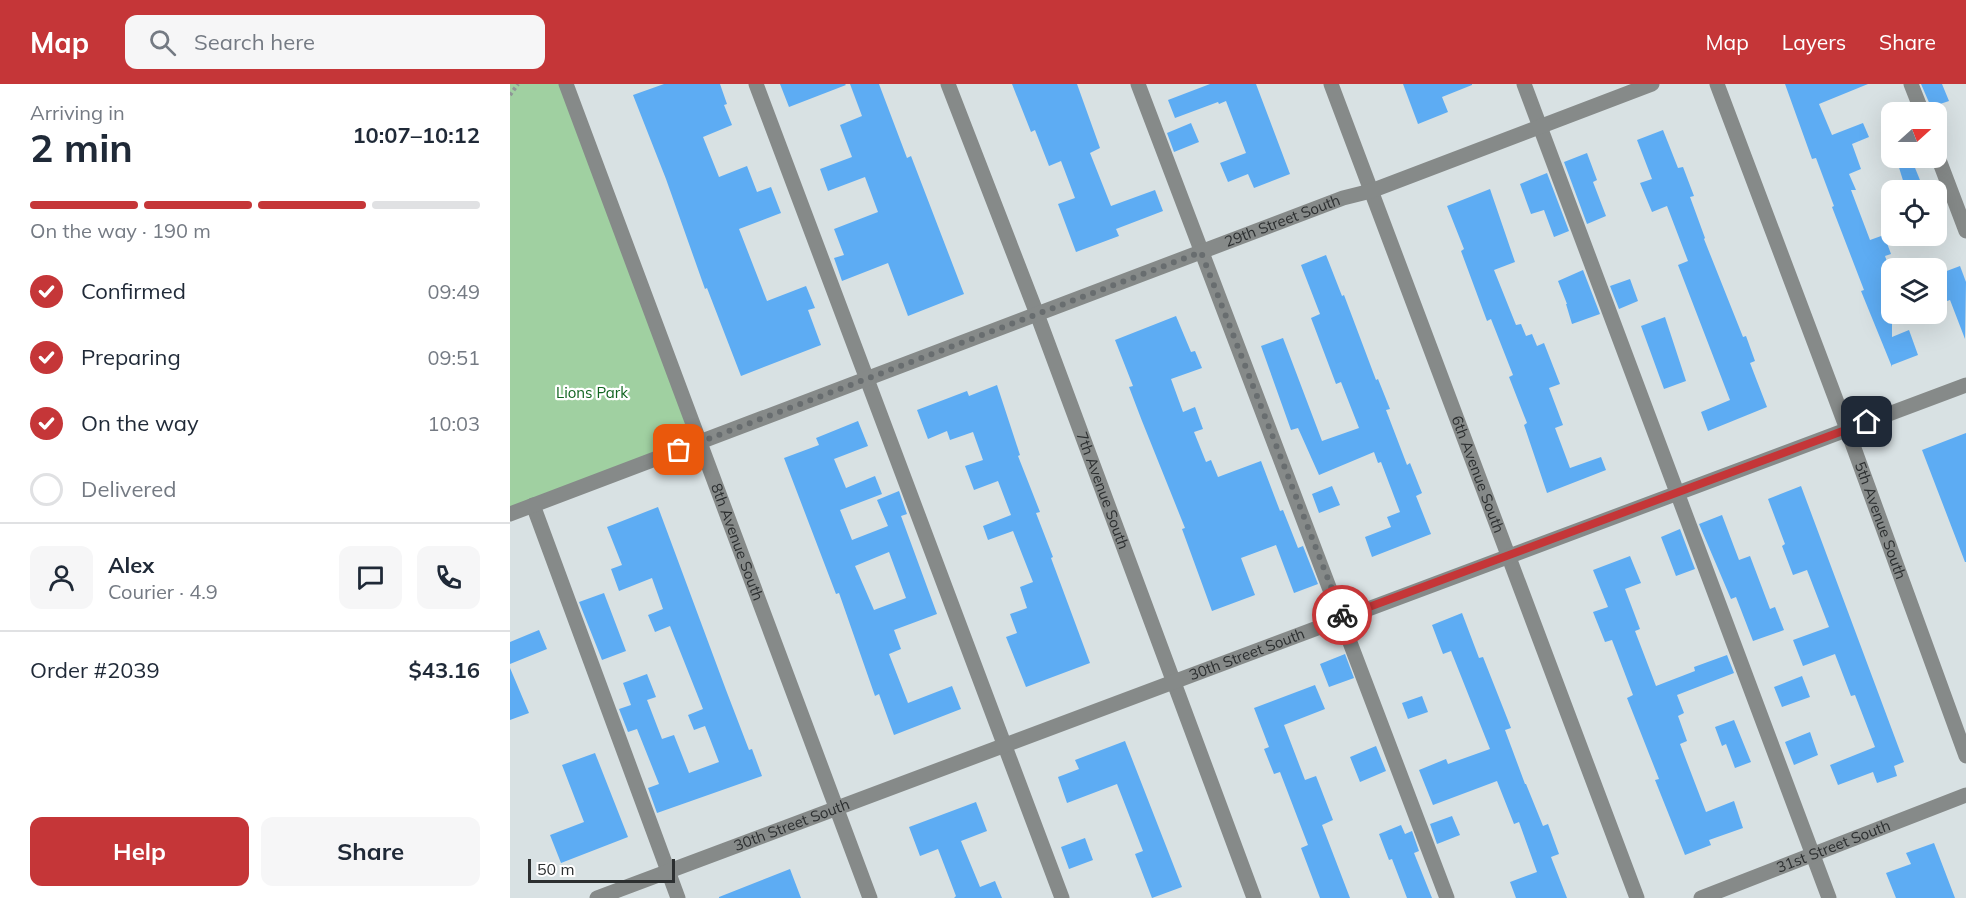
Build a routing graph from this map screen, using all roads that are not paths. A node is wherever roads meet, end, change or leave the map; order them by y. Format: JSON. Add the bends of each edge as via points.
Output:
{"nodes":[{"id":1,"x":566,"y":84,"type":"edge"},
{"id":2,"x":756,"y":84,"type":"edge"},
{"id":3,"x":948,"y":84,"type":"edge"},
{"id":4,"x":1138,"y":84,"type":"edge"},
{"id":5,"x":1331,"y":84,"type":"edge"},
{"id":6,"x":1524,"y":84,"type":"edge"},
{"id":7,"x":1652,"y":84,"type":"edge"},
{"id":8,"x":1717,"y":84,"type":"edge"},
{"id":9,"x":1911,"y":84,"type":"edge"},
{"id":10,"x":1918,"y":102,"type":"edge"},
{"id":11,"x":1539,"y":127,"type":"junction"},
{"id":12,"x":1942,"y":168,"type":"edge"},
{"id":13,"x":1371,"y":191,"type":"junction"},
{"id":14,"x":1966,"y":231,"type":"edge"},
{"id":15,"x":1201,"y":252,"type":"junction"},
{"id":16,"x":1037,"y":314,"type":"junction"},
{"id":17,"x":866,"y":379,"type":"junction"},
{"id":18,"x":1966,"y":385,"type":"edge"},
{"id":19,"x":1847,"y":429,"type":"junction"},
{"id":20,"x":700,"y":442,"type":"junction"},
{"id":21,"x":1677,"y":493,"type":"junction"},
{"id":22,"x":533,"y":505,"type":"junction"},
{"id":23,"x":510,"y":514,"type":"edge"},
{"id":24,"x":1507,"y":556,"type":"junction"},
{"id":25,"x":1342,"y":617,"type":"junction"},
{"id":26,"x":1173,"y":680,"type":"junction"},
{"id":27,"x":1004,"y":744,"type":"junction"},
{"id":28,"x":1966,"y":756,"type":"edge"},
{"id":29,"x":1966,"y":795,"type":"edge"},
{"id":30,"x":837,"y":808,"type":"junction"},
{"id":31,"x":1813,"y":854,"type":"junction"},
{"id":32,"x":668,"y":871,"type":"junction"},
{"id":33,"x":597,"y":898,"type":"edge"},
{"id":34,"x":678,"y":898,"type":"edge"},
{"id":35,"x":870,"y":898,"type":"edge"},
{"id":36,"x":1062,"y":898,"type":"edge"},
{"id":37,"x":1254,"y":898,"type":"edge"},
{"id":38,"x":1447,"y":898,"type":"edge"},
{"id":39,"x":1637,"y":898,"type":"edge"},
{"id":40,"x":1701,"y":898,"type":"edge"},
{"id":41,"x":1829,"y":898,"type":"edge"}],
"edges":[{"from":1,"to":20,"type":"street","name":"8th Avenue South"},
{"from":2,"to":17,"type":"street"},
{"from":3,"to":16,"type":"street","name":"7th Avenue South"},
{"from":4,"to":15,"type":"street"},
{"from":5,"to":13,"type":"street","name":"6th Avenue South"},
{"from":6,"to":11,"type":"street"},
{"from":7,"to":11,"type":"street","name":"29th Street South"},
{"from":8,"to":19,"type":"street","name":"5th Avenue South"},
{"from":9,"to":10,"type":"street"},
{"from":11,"to":13,"type":"street","name":"29th Street South"},
{"from":11,"to":21,"type":"street"},
{"from":12,"to":14,"type":"street"},
{"from":13,"to":15,"type":"street","name":"29th Street South"},
{"from":13,"to":24,"type":"street","name":"6th Avenue South"},
{"from":15,"to":16,"type":"street","name":"29th Street South"},
{"from":15,"to":25,"type":"street"},
{"from":16,"to":17,"type":"street","name":"29th Street South"},
{"from":16,"to":26,"type":"street","name":"7th Avenue South"},
{"from":17,"to":20,"type":"street","name":"29th Street South"},
{"from":17,"to":27,"type":"street"},
{"from":18,"to":19,"type":"street","name":"30th Street South"},
{"from":19,"to":21,"type":"street","name":"30th Street South"},
{"from":19,"to":28,"type":"street","name":"5th Avenue South"},
{"from":20,"to":22,"type":"street","name":"29th Street South"},
{"from":20,"to":30,"type":"street","name":"8th Avenue South"},
{"from":21,"to":24,"type":"street","name":"30th Street South"},
{"from":21,"to":31,"type":"street"},
{"from":22,"to":23,"type":"street","name":"29th Street South"},
{"from":22,"to":32,"type":"street"},
{"from":24,"to":25,"type":"street","name":"30th Street South"},
{"from":24,"to":39,"type":"street","name":"6th Avenue South"},
{"from":25,"to":26,"type":"street","name":"30th Street South"},
{"from":25,"to":38,"type":"street"},
{"from":26,"to":27,"type":"street","name":"30th Street South"},
{"from":26,"to":37,"type":"street","name":"7th Avenue South"},
{"from":27,"to":30,"type":"street","name":"30th Street South"},
{"from":27,"to":36,"type":"street"},
{"from":29,"to":31,"type":"street","name":"31st Street South"},
{"from":30,"to":32,"type":"street","name":"30th Street South"},
{"from":30,"to":35,"type":"street","name":"8th Avenue South"},
{"from":31,"to":40,"type":"street","name":"31st Street South"},
{"from":31,"to":41,"type":"street"},
{"from":32,"to":33,"type":"street","name":"30th Street South"},
{"from":32,"to":34,"type":"street"}]}
